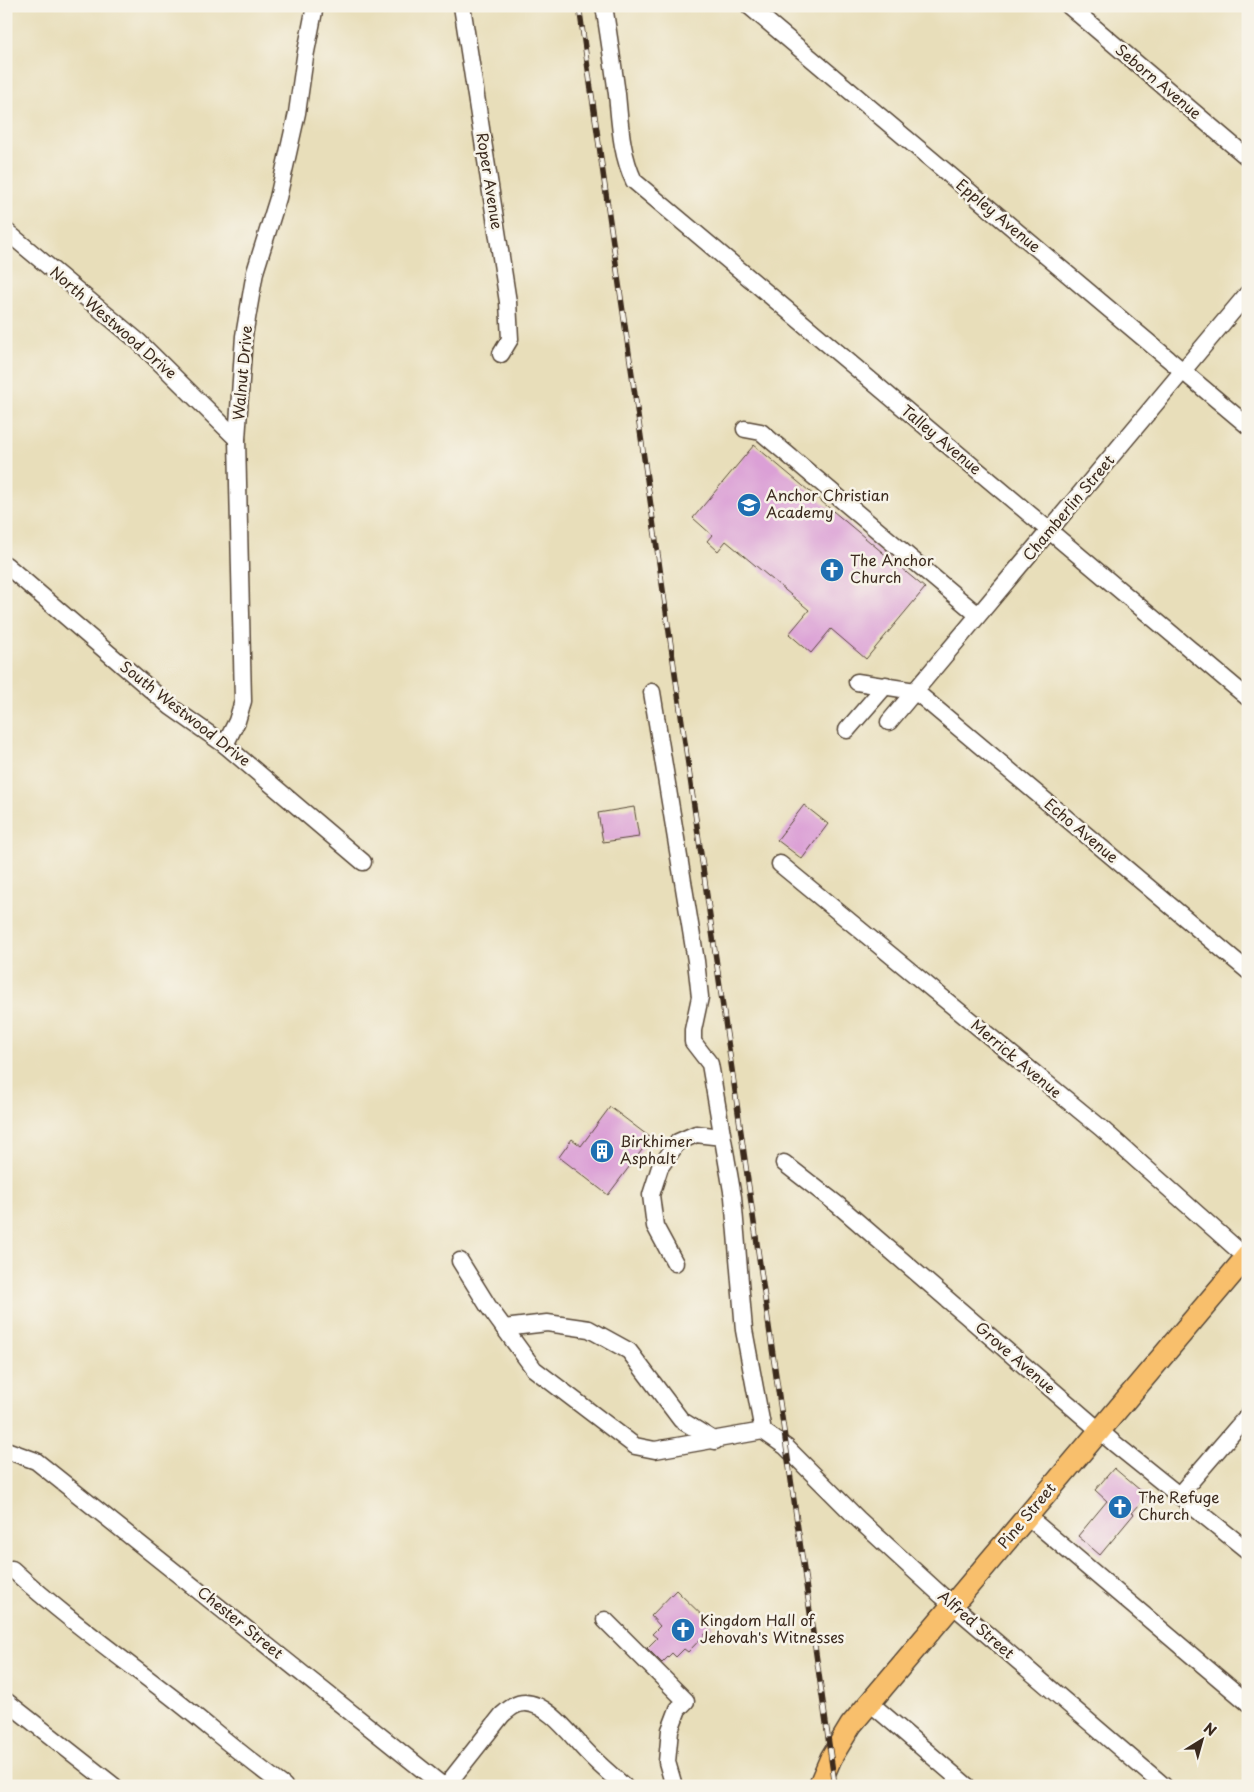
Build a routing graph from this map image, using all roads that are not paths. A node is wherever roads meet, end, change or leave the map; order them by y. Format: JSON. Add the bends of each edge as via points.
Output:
{"nodes":[{"id":1,"x":315,"y":6,"type":"edge"},
{"id":2,"x":462,"y":6,"type":"edge"},
{"id":3,"x":604,"y":6,"type":"edge"},
{"id":4,"x":749,"y":6,"type":"edge"},
{"id":5,"x":1069,"y":6,"type":"edge"},
{"id":6,"x":1248,"y":158,"type":"edge"},
{"id":7,"x":6,"y":231,"type":"edge"},
{"id":8,"x":1248,"y":293,"type":"edge"},
{"id":9,"x":501,"y":354,"type":"dead end"},
{"id":10,"x":1183,"y":372,"type":"junction"},
{"id":11,"x":1248,"y":426,"type":"edge"},
{"id":12,"x":745,"y":429,"type":"dead end"},
{"id":13,"x":238,"y":439,"type":"junction"},
{"id":14,"x":1049,"y":532,"type":"junction"},
{"id":15,"x":6,"y":565,"type":"edge"},
{"id":16,"x":978,"y":615,"type":"junction"},
{"id":17,"x":857,"y":682,"type":"dead end"},
{"id":18,"x":886,"y":685,"type":"junction"},
{"id":19,"x":915,"y":691,"type":"junction"},
{"id":20,"x":652,"y":692,"type":"dead end"},
{"id":21,"x":1248,"y":698,"type":"edge"},
{"id":22,"x":889,"y":722,"type":"dead end"},
{"id":23,"x":847,"y":730,"type":"dead end"},
{"id":24,"x":225,"y":745,"type":"junction"},
{"id":25,"x":364,"y":862,"type":"dead end"},
{"id":26,"x":780,"y":864,"type":"dead end"},
{"id":27,"x":1248,"y":971,"type":"edge"},
{"id":28,"x":722,"y":1137,"type":"junction"},
{"id":29,"x":784,"y":1163,"type":"dead end"},
{"id":30,"x":1247,"y":1257,"type":"edge"},
{"id":31,"x":460,"y":1261,"type":"dead end"},
{"id":32,"x":675,"y":1263,"type":"dead end"},
{"id":33,"x":504,"y":1328,"type":"junction"},
{"id":34,"x":1248,"y":1415,"type":"edge"},
{"id":35,"x":1100,"y":1430,"type":"junction"},
{"id":36,"x":763,"y":1431,"type":"junction"},
{"id":37,"x":715,"y":1441,"type":"junction"},
{"id":38,"x":6,"y":1450,"type":"edge"},
{"id":39,"x":1179,"y":1495,"type":"junction"},
{"id":40,"x":1027,"y":1516,"type":"junction"},
{"id":41,"x":1248,"y":1551,"type":"edge"},
{"id":42,"x":12,"y":1569,"type":"dead end"},
{"id":43,"x":952,"y":1604,"type":"junction"},
{"id":44,"x":606,"y":1620,"type":"dead end"},
{"id":45,"x":6,"y":1700,"type":"edge"},
{"id":46,"x":870,"y":1702,"type":"junction"},
{"id":47,"x":1248,"y":1703,"type":"edge"},
{"id":48,"x":114,"y":1786,"type":"edge"},
{"id":49,"x":284,"y":1786,"type":"edge"},
{"id":50,"x":444,"y":1786,"type":"edge"},
{"id":51,"x":624,"y":1786,"type":"edge"},
{"id":52,"x":674,"y":1786,"type":"edge"},
{"id":53,"x":819,"y":1786,"type":"edge"},
{"id":54,"x":967,"y":1786,"type":"edge"},
{"id":55,"x":1164,"y":1786,"type":"edge"}],
"edges":[{"from":1,"to":13,"type":"street","name":"Walnut Drive","via":[[289,151],[255,272],[244,336]]},
{"from":2,"to":9,"type":"street","name":"Roper Avenue","via":[[508,302],[510,339]]},
{"from":3,"to":14,"type":"street","name":"Talley Avenue","via":[[623,149],[634,181]]},
{"from":4,"to":10,"type":"street","name":"Eppley Avenue"},
{"from":5,"to":6,"type":"street","name":"Seborn Avenue"},
{"from":7,"to":13,"type":"street","name":"North Westwood Drive","via":[[139,342]]},
{"from":8,"to":10,"type":"street","name":"Chamberlin Street"},
{"from":10,"to":11,"type":"street","name":"Eppley Avenue"},
{"from":10,"to":14,"type":"street","name":"Chamberlin Street"},
{"from":12,"to":16,"type":"street","via":[[761,432]]},
{"from":13,"to":24,"type":"street","name":"Walnut Drive","via":[[243,702]]},
{"from":14,"to":16,"type":"street","name":"Chamberlin Street"},
{"from":14,"to":21,"type":"street","name":"Talley Avenue"},
{"from":15,"to":24,"type":"street","name":"South Westwood Drive","via":[[171,708]]},
{"from":16,"to":19,"type":"street","name":"Chamberlin Street"},
{"from":17,"to":18,"type":"street"},
{"from":18,"to":19,"type":"street"},
{"from":18,"to":23,"type":"street"},
{"from":19,"to":22,"type":"street","name":"Chamberlin Street"},
{"from":19,"to":27,"type":"street","name":"Echo Avenue"},
{"from":20,"to":28,"type":"street","via":[[699,988],[693,1042],[710,1064]]},
{"from":24,"to":25,"type":"street","name":"South Westwood Drive"},
{"from":26,"to":30,"type":"street","name":"Merrick Avenue","via":[[1101,1128]]},
{"from":28,"to":32,"type":"street","via":[[696,1134],[678,1142],[660,1167],[651,1195],[655,1226]]},
{"from":28,"to":36,"type":"street","via":[[733,1197],[744,1330]]},
{"from":29,"to":35,"type":"street","name":"Grove Avenue","via":[[838,1205]]},
{"from":30,"to":35,"type":"main road","name":"Pine Street"},
{"from":31,"to":33,"type":"street"},
{"from":33,"to":37,"type":"street","via":[[547,1323],[589,1329],[629,1351],[682,1420]]},
{"from":33,"to":37,"type":"street","via":[[534,1369],[635,1446],[655,1450]]},
{"from":34,"to":39,"type":"street"},
{"from":35,"to":39,"type":"street","name":"Grove Avenue"},
{"from":35,"to":40,"type":"main road","name":"Pine Street"},
{"from":36,"to":37,"type":"street"},
{"from":36,"to":43,"type":"street","name":"Alfred Street","via":[[782,1444],[858,1519]]},
{"from":38,"to":50,"type":"street","name":"Chester Street","via":[[36,1461]]},
{"from":39,"to":41,"type":"street","name":"Grove Avenue"},
{"from":40,"to":43,"type":"main road","name":"Pine Street"},
{"from":40,"to":47,"type":"street"},
{"from":42,"to":49,"type":"street"},
{"from":43,"to":46,"type":"main road","name":"Pine Street"},
{"from":43,"to":55,"type":"street","name":"Alfred Street"},
{"from":44,"to":52,"type":"street","via":[[686,1701],[678,1709],[670,1730],[667,1762]]},
{"from":45,"to":48,"type":"street"},
{"from":46,"to":53,"type":"main road","name":"Pine Street","via":[[851,1725]]},
{"from":46,"to":54,"type":"street"},
{"from":50,"to":51,"type":"street","via":[[502,1715],[512,1706],[525,1703],[538,1706],[551,1715]]}]}
